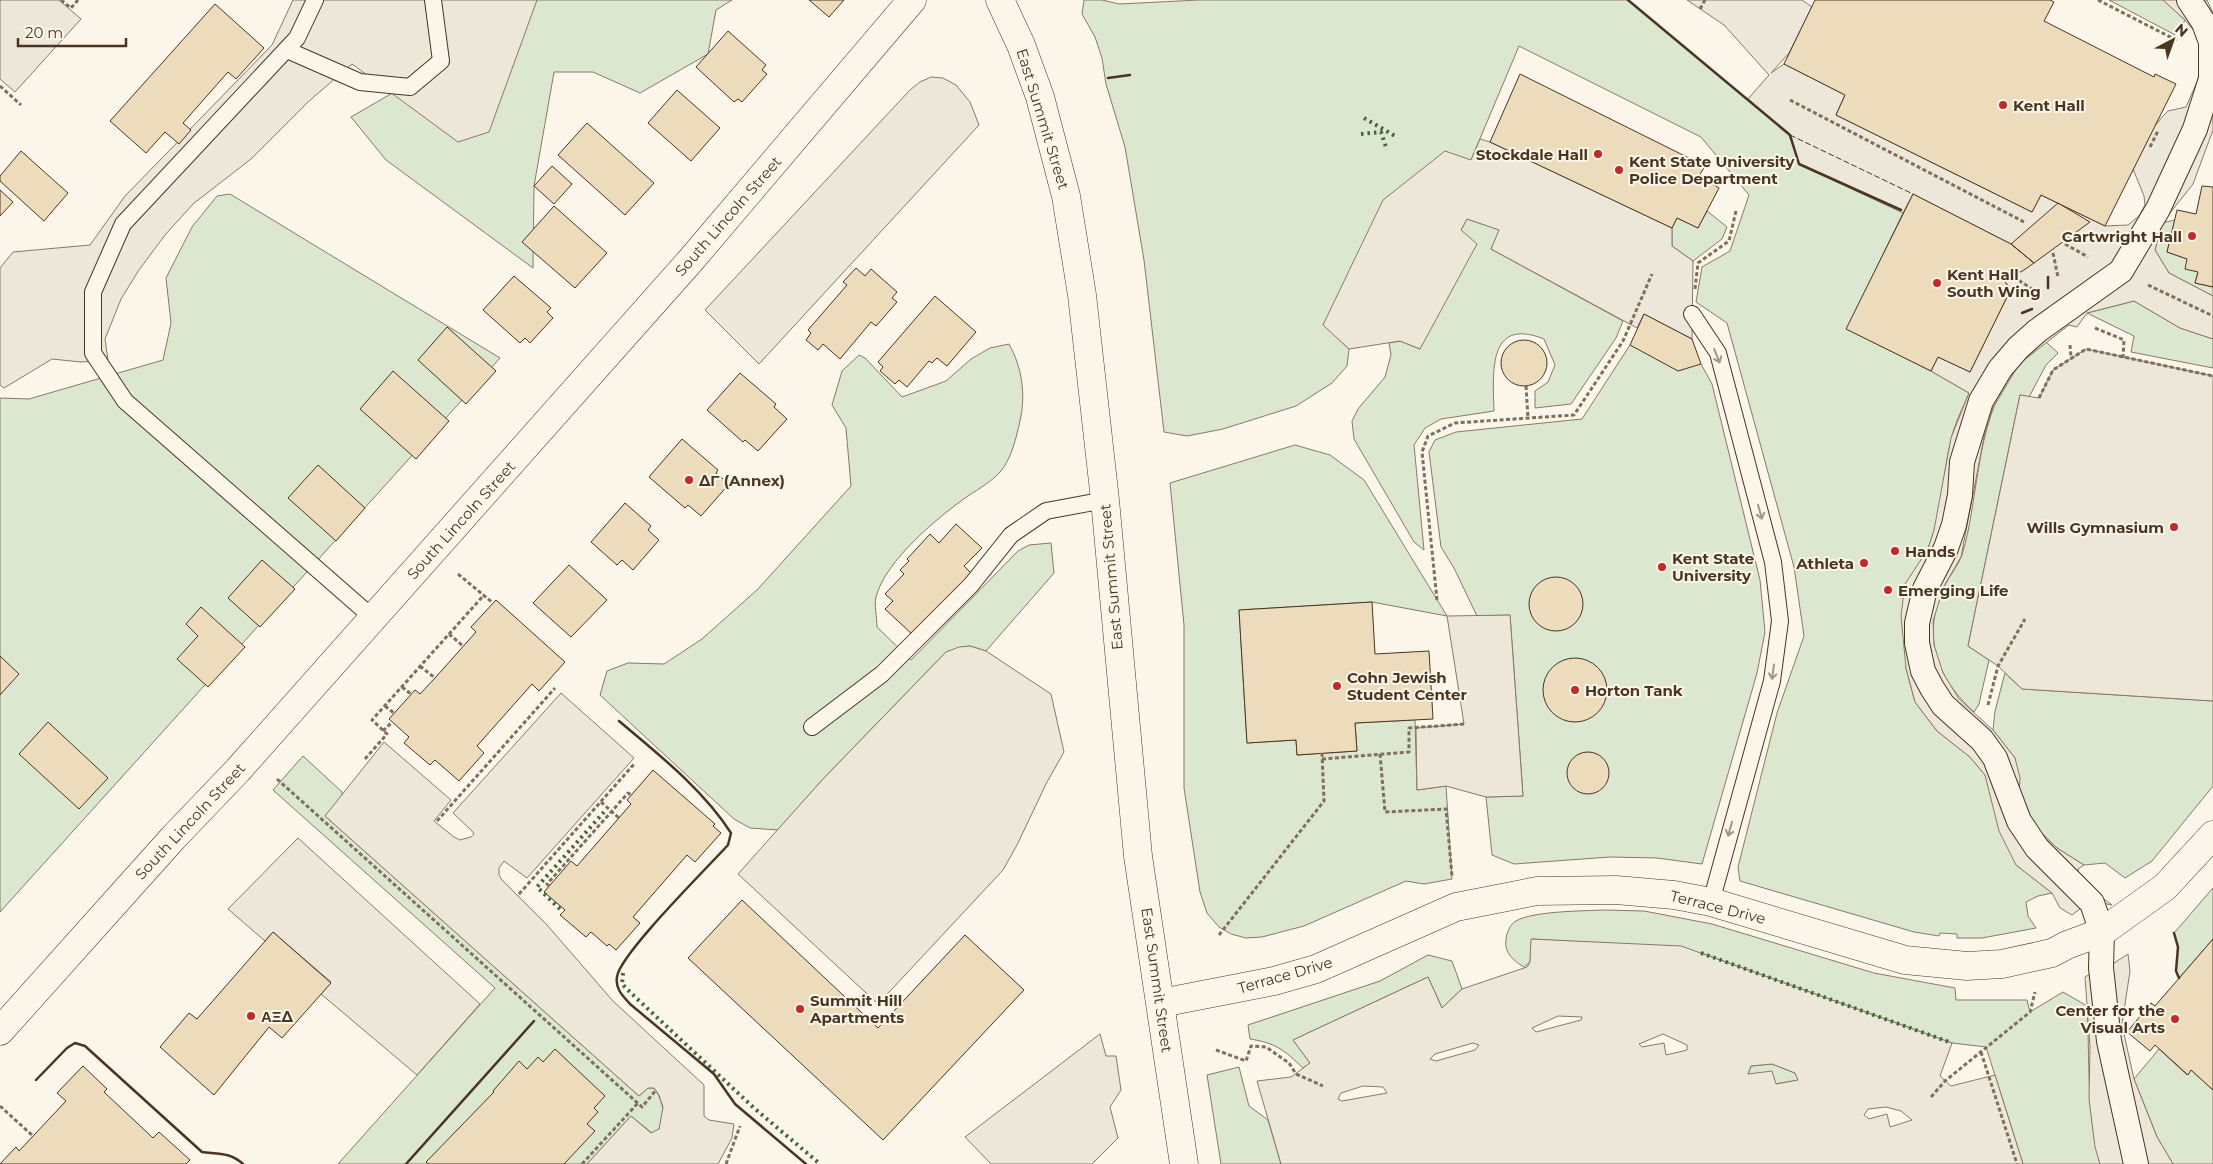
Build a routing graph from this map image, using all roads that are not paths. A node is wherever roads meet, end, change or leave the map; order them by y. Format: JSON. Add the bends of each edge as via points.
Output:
{"nodes":[{"id":1,"x":315,"y":0,"type":"edge"},
{"id":2,"x":433,"y":0,"type":"edge"},
{"id":3,"x":912,"y":0,"type":"edge"},
{"id":4,"x":1000,"y":0,"type":"edge"},
{"id":5,"x":2189,"y":0,"type":"edge"},
{"id":6,"x":286,"y":50,"type":"junction"},
{"id":7,"x":2212,"y":58,"type":"edge"},
{"id":8,"x":1692,"y":314,"type":"road end"},
{"id":9,"x":1105,"y":500,"type":"junction"},
{"id":10,"x":373,"y":618,"type":"junction"},
{"id":11,"x":812,"y":727,"type":"dead end"},
{"id":12,"x":2213,"y":835,"type":"edge"},
{"id":13,"x":1711,"y":902,"type":"junction"},
{"id":14,"x":2102,"y":932,"type":"junction"},
{"id":15,"x":1161,"y":1004,"type":"junction"},
{"id":16,"x":0,"y":1031,"type":"edge"},
{"id":17,"x":2135,"y":1155,"type":"edge"},
{"id":18,"x":1184,"y":1164,"type":"edge"},
{"id":19,"x":2148,"y":1164,"type":"edge"}],
"edges":[{"from":1,"to":6,"type":"lane","via":[[298,38]]},
{"from":2,"to":6,"type":"lane","via":[[441,61],[410,87],[360,82]]},
{"from":3,"to":10,"type":"street","name":"South Lincoln Street","via":[[691,260]]},
{"from":4,"to":9,"type":"street","name":"East Summit Street","via":[[1040,97],[1066,196],[1082,295]]},
{"from":5,"to":7,"type":"street","via":[[2204,23],[2211,42]]},
{"from":6,"to":10,"type":"lane","via":[[123,224],[92,292],[93,354],[125,401]]},
{"from":7,"to":14,"type":"street","via":[[2211,79],[2195,129],[2158,209],[2122,271],[2018,348],[2000,369],[1981,401],[1962,462],[1954,525],[1925,589],[1917,623],[1917,643],[1932,688],[1956,718],[1982,740],[1994,758],[2019,821],[2037,848],[2092,903]]},
{"from":8,"to":13,"type":"lane","one_way":true,"via":[[1718,353],[1773,562],[1780,621],[1772,681]]},
{"from":9,"to":11,"type":"lane","via":[[1046,510],[1011,535],[971,585],[882,674]]},
{"from":9,"to":15,"type":"street","name":"East Summit Street","via":[[1138,856]]},
{"from":10,"to":16,"type":"street","name":"South Lincoln Street"},
{"from":12,"to":14,"type":"street","name":"Terrace Drive","via":[[2165,887]]},
{"from":13,"to":14,"type":"street","name":"Terrace Drive","via":[[1886,955],[1967,966],[1994,965],[2052,954]]},
{"from":13,"to":15,"type":"street","name":"Terrace Drive","via":[[1616,890],[1537,892],[1487,900],[1456,907],[1316,969]]},
{"from":14,"to":17,"type":"street","via":[[2102,968],[2110,1041]]},
{"from":15,"to":18,"type":"street","name":"East Summit Street"},
{"from":17,"to":19,"type":"street"}]}
